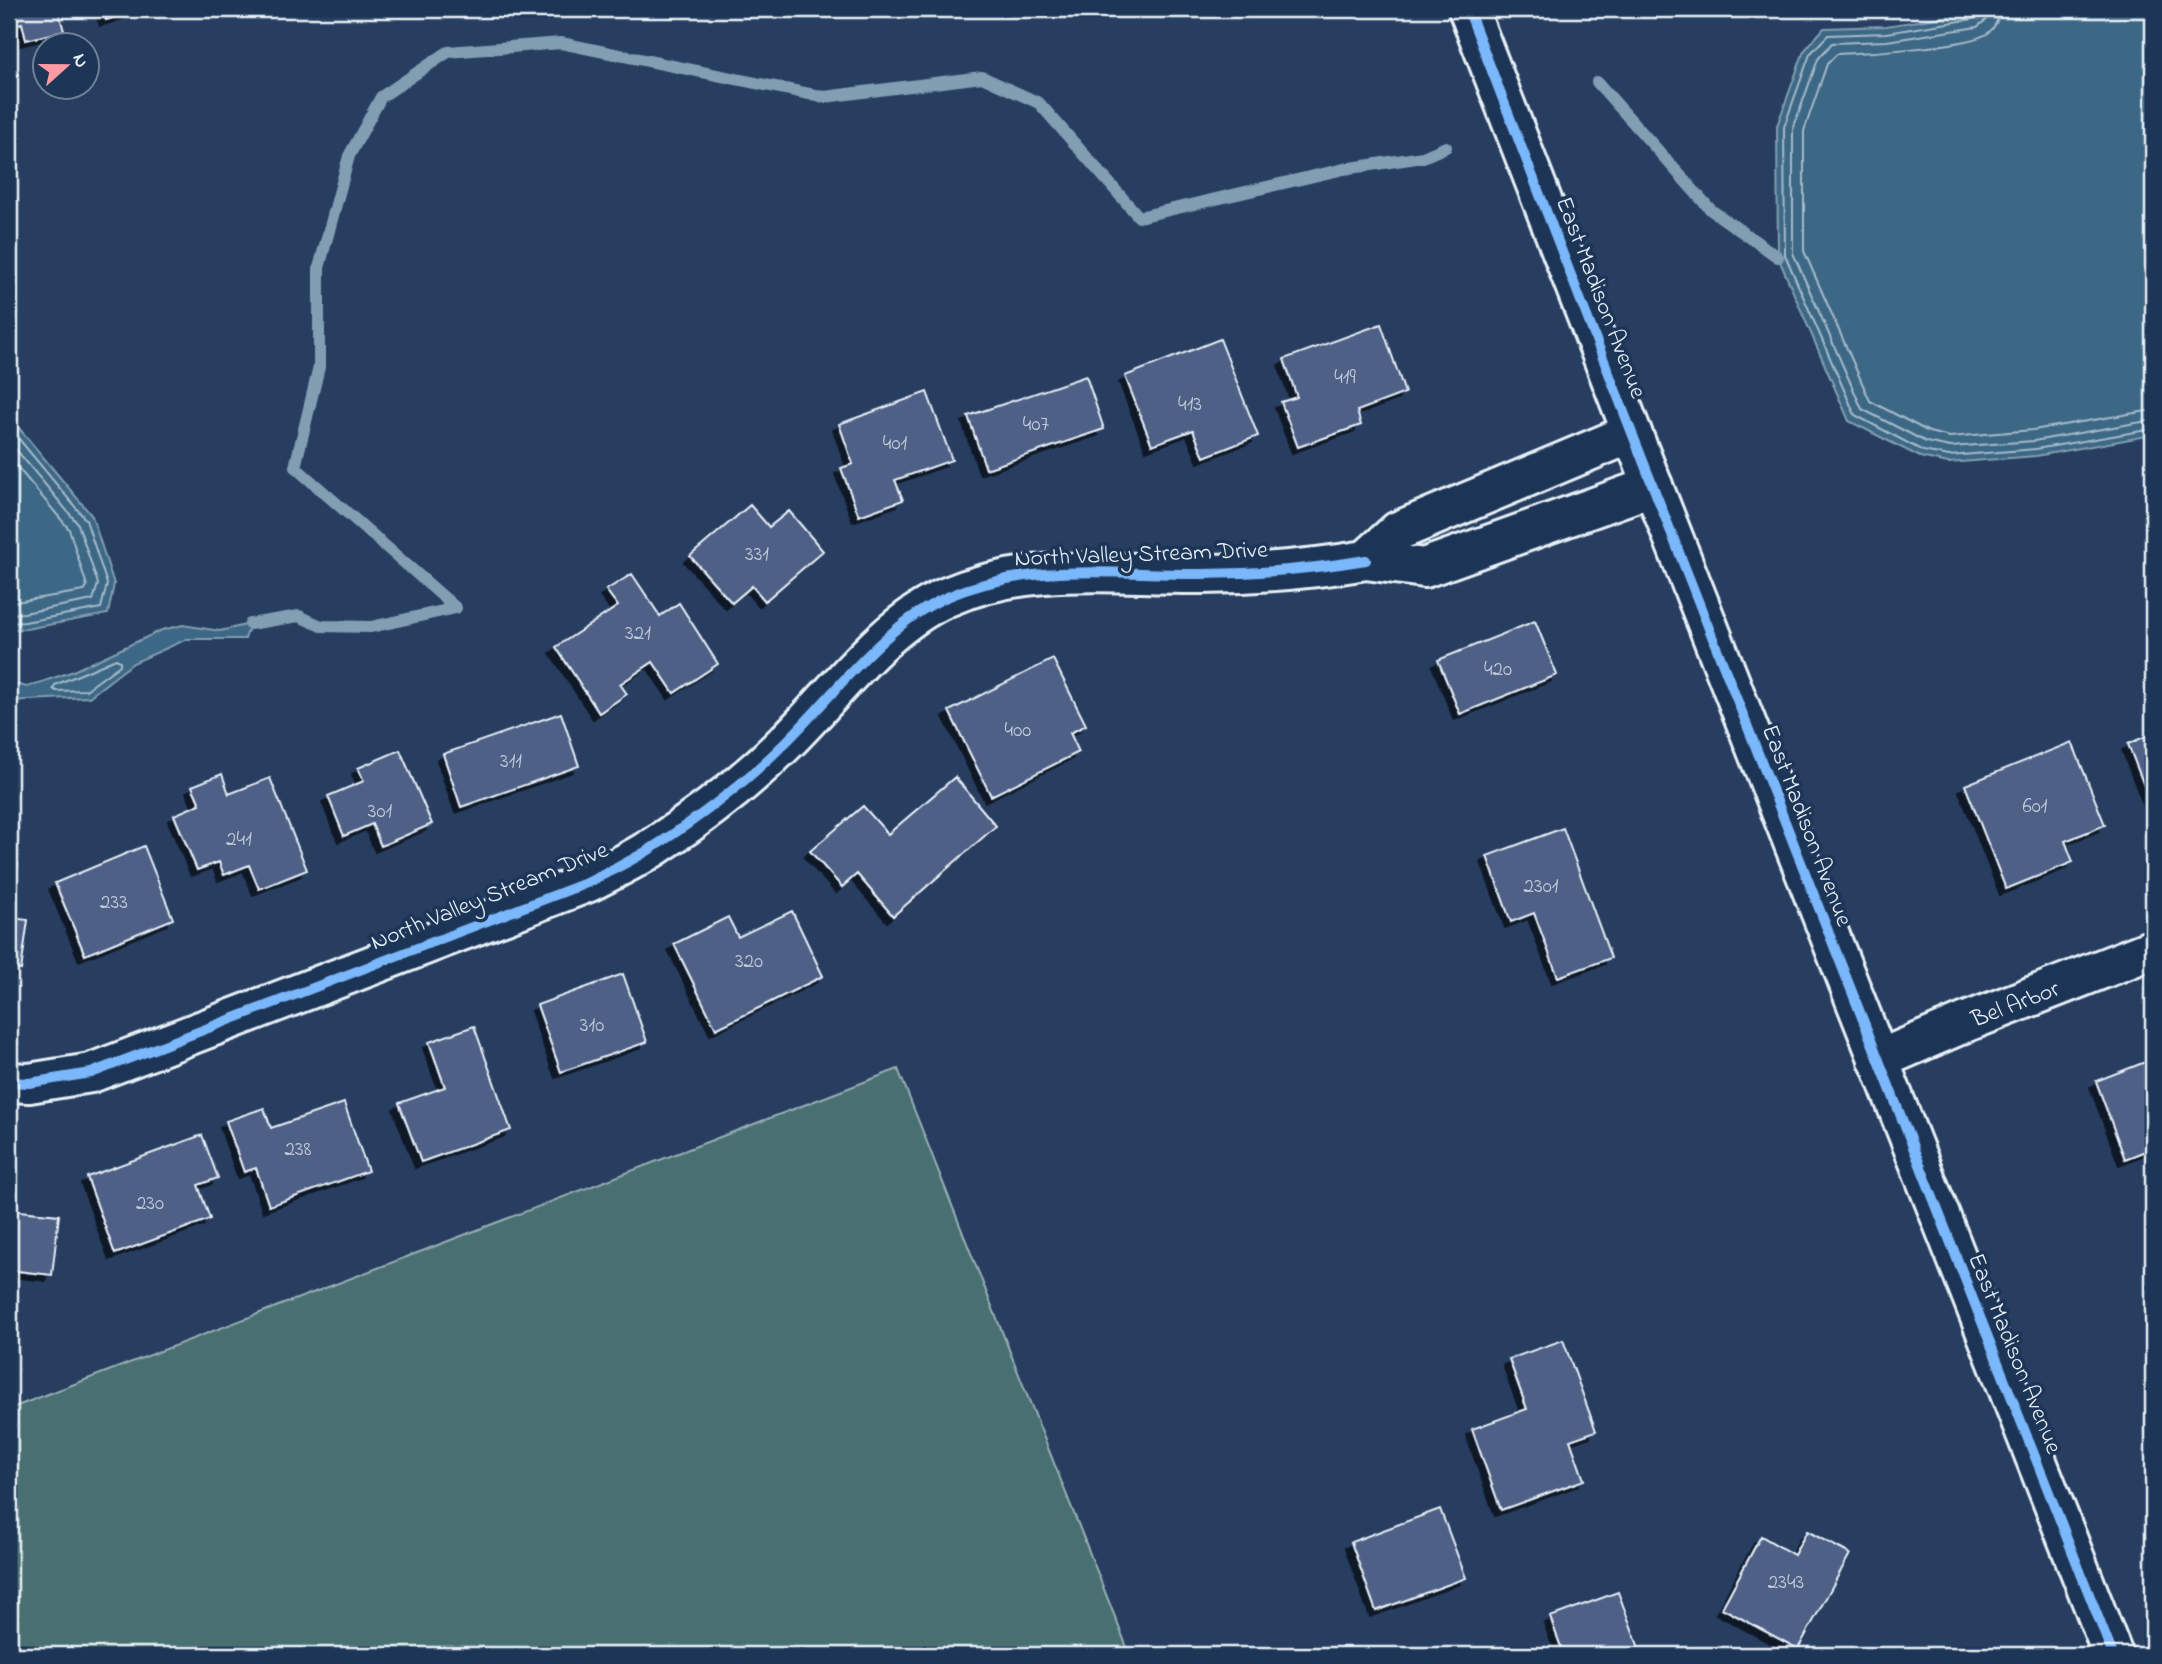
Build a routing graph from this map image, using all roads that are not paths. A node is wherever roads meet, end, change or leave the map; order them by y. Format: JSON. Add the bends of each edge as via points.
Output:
{"nodes":[{"id":1,"x":1468,"y":9,"type":"edge"},
{"id":2,"x":1632,"y":433,"type":"junction"},
{"id":3,"x":1653,"y":486,"type":"junction"},
{"id":4,"x":1366,"y":560,"type":"junction"},
{"id":5,"x":2153,"y":949,"type":"edge"},
{"id":6,"x":1878,"y":1060,"type":"junction"},
{"id":7,"x":9,"y":1082,"type":"edge"},
{"id":8,"x":2113,"y":1655,"type":"edge"}],
"edges":[{"from":1,"to":2,"type":"street","name":"East Madison Avenue"},
{"from":2,"to":3,"type":"street","name":"East Madison Avenue"},
{"from":2,"to":4,"type":"street","via":[[1398,531]]},
{"from":3,"to":4,"type":"street","name":"North Valley Stream Drive","via":[[1424,568]]},
{"from":3,"to":6,"type":"street","name":"East Madison Avenue"},
{"from":4,"to":7,"type":"street","name":"North Valley Stream Drive","via":[[1313,569],[1203,574],[1056,572],[1000,578],[946,598],[912,617],[873,650],[747,778],[657,845],[589,882],[91,1073]]},
{"from":5,"to":6,"type":"street","name":"Bel Arbor"},
{"from":6,"to":8,"type":"street","name":"East Madison Avenue"}]}
